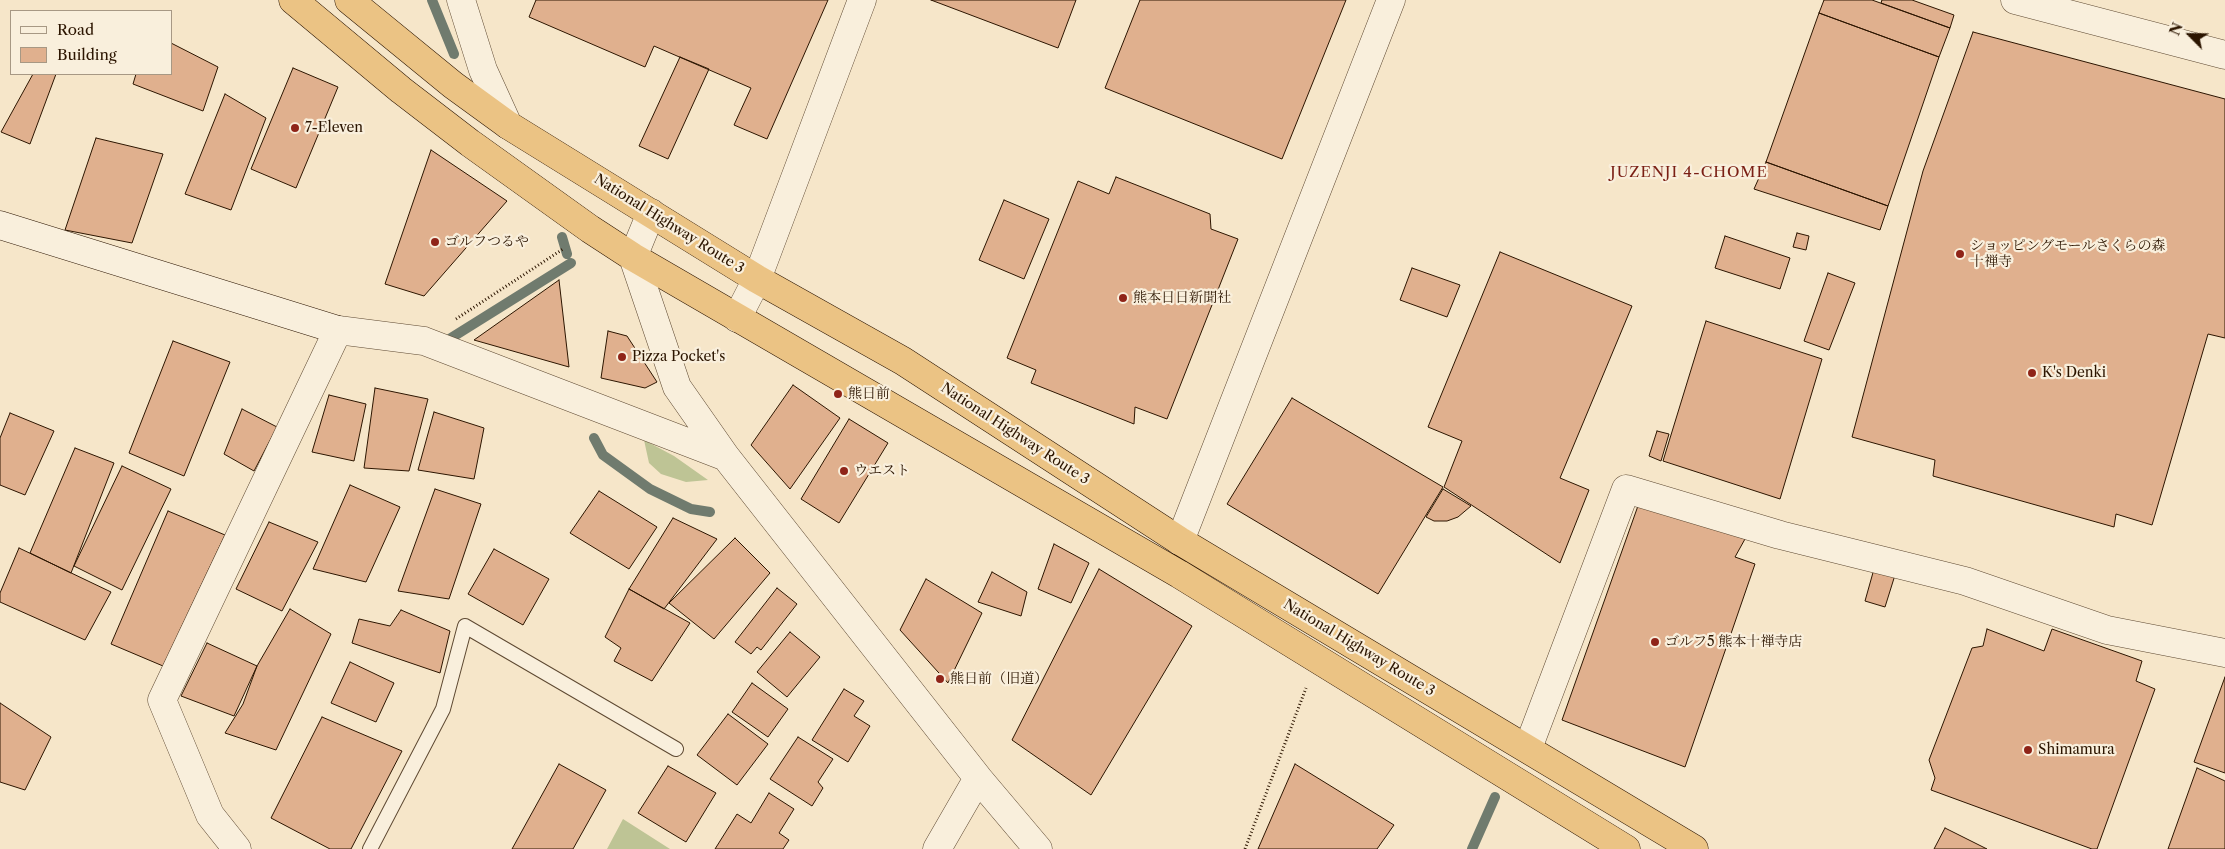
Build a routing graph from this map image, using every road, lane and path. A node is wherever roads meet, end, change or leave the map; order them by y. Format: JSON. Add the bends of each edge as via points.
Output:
{"nodes":[{"id":1,"x":293,"y":0,"type":"edge"},
{"id":2,"x":349,"y":0,"type":"edge"},
{"id":3,"x":461,"y":0,"type":"edge"},
{"id":4,"x":862,"y":0,"type":"edge"},
{"id":5,"x":1391,"y":0,"type":"edge"},
{"id":6,"x":2015,"y":0,"type":"edge"},
{"id":7,"x":2225,"y":55,"type":"edge"},
{"id":8,"x":508,"y":125,"type":"junction"},
{"id":9,"x":651,"y":213,"type":"junction"},
{"id":10,"x":0,"y":225,"type":"edge"},
{"id":11,"x":558,"y":252,"type":"dead end"},
{"id":12,"x":633,"y":257,"type":"junction"},
{"id":13,"x":757,"y":279,"type":"junction"},
{"id":14,"x":737,"y":318,"type":"junction"},
{"id":15,"x":338,"y":330,"type":"junction"},
{"id":16,"x":424,"y":340,"type":"junction"},
{"id":17,"x":726,"y":456,"type":"junction"},
{"id":18,"x":1180,"y":541,"type":"junction"},
{"id":19,"x":2225,"y":653,"type":"edge"},
{"id":20,"x":1308,"y":683,"type":"dead end"},
{"id":21,"x":1528,"y":748,"type":"junction"},
{"id":22,"x":676,"y":749,"type":"dead end"},
{"id":23,"x":978,"y":778,"type":"junction"},
{"id":24,"x":238,"y":849,"type":"edge"},
{"id":25,"x":370,"y":849,"type":"edge"},
{"id":26,"x":937,"y":849,"type":"edge"},
{"id":27,"x":1038,"y":849,"type":"edge"},
{"id":28,"x":1245,"y":849,"type":"edge"},
{"id":29,"x":1626,"y":849,"type":"edge"},
{"id":30,"x":1694,"y":849,"type":"edge"}],
"edges":[{"from":1,"to":12,"type":"highway","via":[[470,143]]},
{"from":2,"to":8,"type":"highway","name":"National Highway Route 3","via":[[453,85]]},
{"from":3,"to":8,"type":"street","via":[[483,70]]},
{"from":4,"to":13,"type":"street"},
{"from":5,"to":18,"type":"street"},
{"from":6,"to":7,"type":"street"},
{"from":8,"to":9,"type":"highway","name":"National Highway Route 3"},
{"from":9,"to":12,"type":"street"},
{"from":9,"to":13,"type":"highway","name":"National Highway Route 3"},
{"from":10,"to":15,"type":"street"},
{"from":11,"to":16,"type":"path"},
{"from":12,"to":14,"type":"highway"},
{"from":12,"to":17,"type":"street","via":[[677,387]]},
{"from":13,"to":14,"type":"street"},
{"from":13,"to":18,"type":"highway","name":"National Highway Route 3","via":[[903,361]]},
{"from":14,"to":29,"type":"highway","via":[[1179,574]]},
{"from":15,"to":16,"type":"street"},
{"from":15,"to":24,"type":"street","via":[[162,700],[210,815]]},
{"from":16,"to":17,"type":"street"},
{"from":17,"to":23,"type":"street"},
{"from":18,"to":21,"type":"highway","name":"National Highway Route 3"},
{"from":19,"to":21,"type":"street","via":[[2107,630],[1965,581],[1780,536],[1626,489]]},
{"from":20,"to":28,"type":"path"},
{"from":21,"to":30,"type":"highway","name":"National Highway Route 3"},
{"from":22,"to":25,"type":"lane","via":[[466,626],[443,709]]},
{"from":23,"to":26,"type":"street"},
{"from":23,"to":27,"type":"street"}]}
